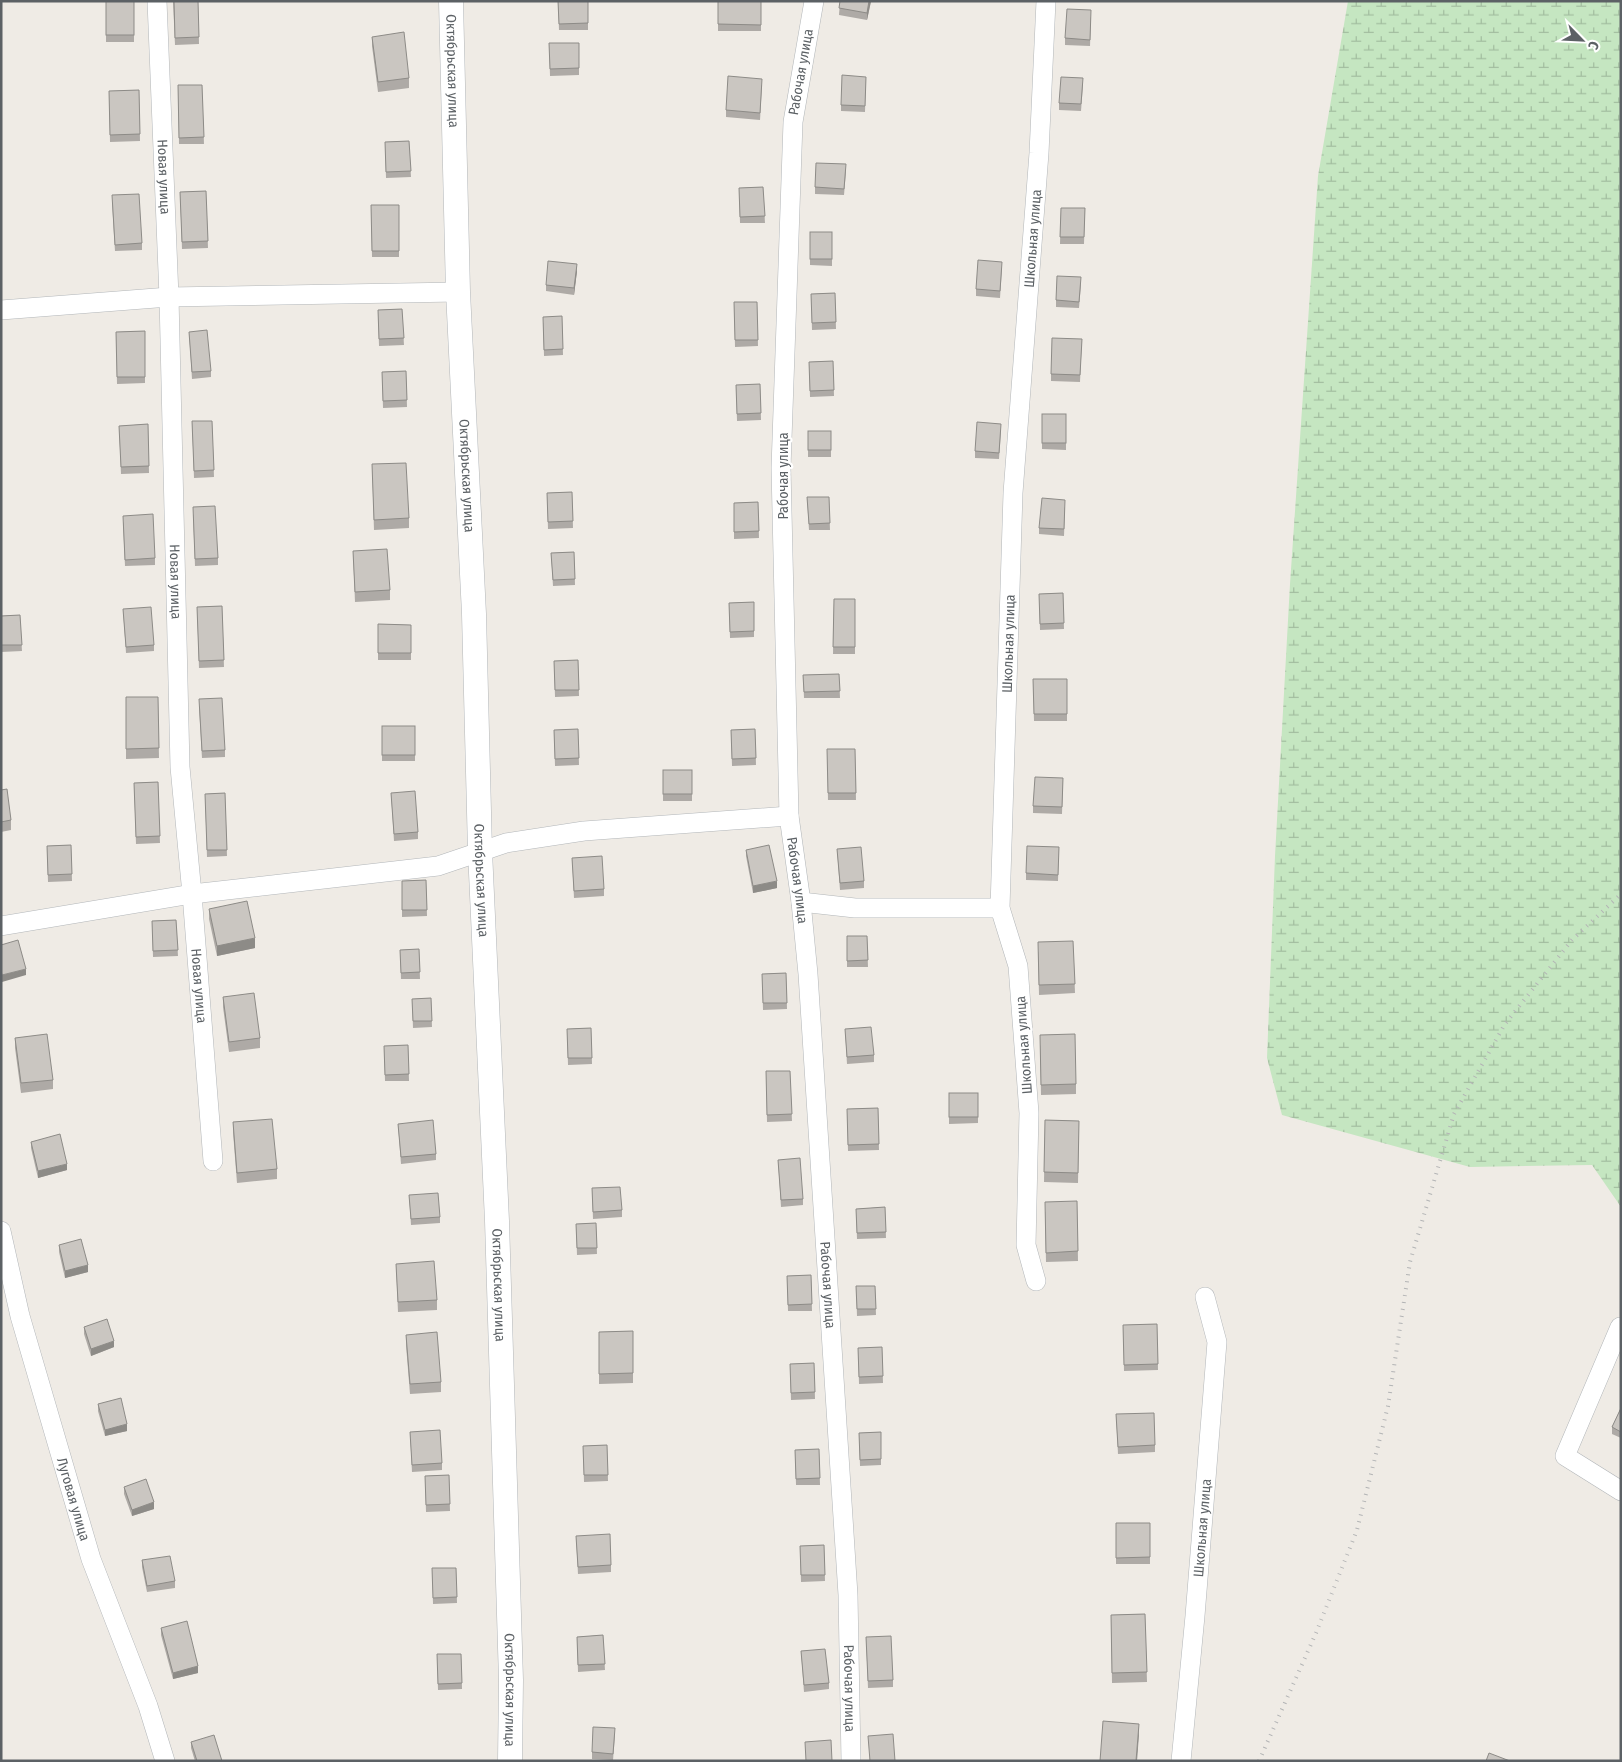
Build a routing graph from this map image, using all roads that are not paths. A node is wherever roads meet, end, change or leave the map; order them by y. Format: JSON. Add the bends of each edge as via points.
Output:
{"nodes":[{"id":1,"x":158,"y":1,"type":"edge"},
{"id":2,"x":451,"y":1,"type":"edge"},
{"id":3,"x":814,"y":1,"type":"edge"},
{"id":4,"x":1046,"y":1,"type":"edge"},
{"id":5,"x":458,"y":292,"type":"junction"},
{"id":6,"x":169,"y":297,"type":"junction"},
{"id":7,"x":1,"y":310,"type":"edge"},
{"id":8,"x":789,"y":816,"type":"junction"},
{"id":9,"x":480,"y":851,"type":"junction"},
{"id":10,"x":192,"y":894,"type":"junction"},
{"id":11,"x":801,"y":902,"type":"junction"},
{"id":12,"x":1000,"y":908,"type":"junction"},
{"id":13,"x":1,"y":926,"type":"edge"},
{"id":14,"x":213,"y":1161,"type":"dead end"},
{"id":15,"x":1,"y":1231,"type":"edge"},
{"id":16,"x":1036,"y":1281,"type":"dead end"},
{"id":17,"x":1205,"y":1297,"type":"dead end"},
{"id":18,"x":1620,"y":1327,"type":"edge"},
{"id":19,"x":1621,"y":1491,"type":"edge"},
{"id":20,"x":165,"y":1761,"type":"edge"},
{"id":21,"x":510,"y":1761,"type":"edge"},
{"id":22,"x":851,"y":1761,"type":"edge"},
{"id":23,"x":1181,"y":1761,"type":"edge"}],
"edges":[{"from":1,"to":6,"type":"street","name":"Новая улица"},
{"from":2,"to":5,"type":"street","name":"Октябрьская улица"},
{"from":3,"to":8,"type":"street","name":"Рабочая улица","via":[[792,122],[782,458]]},
{"from":4,"to":12,"type":"street","name":"Школьная улица","via":[[1039,153],[1013,492]]},
{"from":5,"to":6,"type":"street"},
{"from":5,"to":9,"type":"street","name":"Октябрьская улица","via":[[474,614]]},
{"from":6,"to":7,"type":"street"},
{"from":6,"to":10,"type":"street","name":"Новая улица","via":[[180,767]]},
{"from":8,"to":9,"type":"street","via":[[584,831],[506,843]]},
{"from":8,"to":11,"type":"street","name":"Рабочая улица"},
{"from":9,"to":10,"type":"street","via":[[438,866]]},
{"from":9,"to":21,"type":"street","name":"Октябрьская улица","via":[[497,1221],[511,1680]]},
{"from":10,"to":13,"type":"street"},
{"from":10,"to":14,"type":"street","name":"Новая улица"},
{"from":11,"to":12,"type":"street","via":[[855,908]]},
{"from":11,"to":22,"type":"street","name":"Рабочая улица","via":[[848,1595]]},
{"from":12,"to":16,"type":"street","name":"Школьная улица","via":[[1018,966],[1029,1113],[1026,1245]]},
{"from":15,"to":20,"type":"street","name":"Луговая улица","via":[[20,1316],[90,1559],[148,1706]]},
{"from":17,"to":23,"type":"street","name":"Школьная улица","via":[[1217,1342]]},
{"from":18,"to":19,"type":"street","via":[[1565,1456]]}]}
